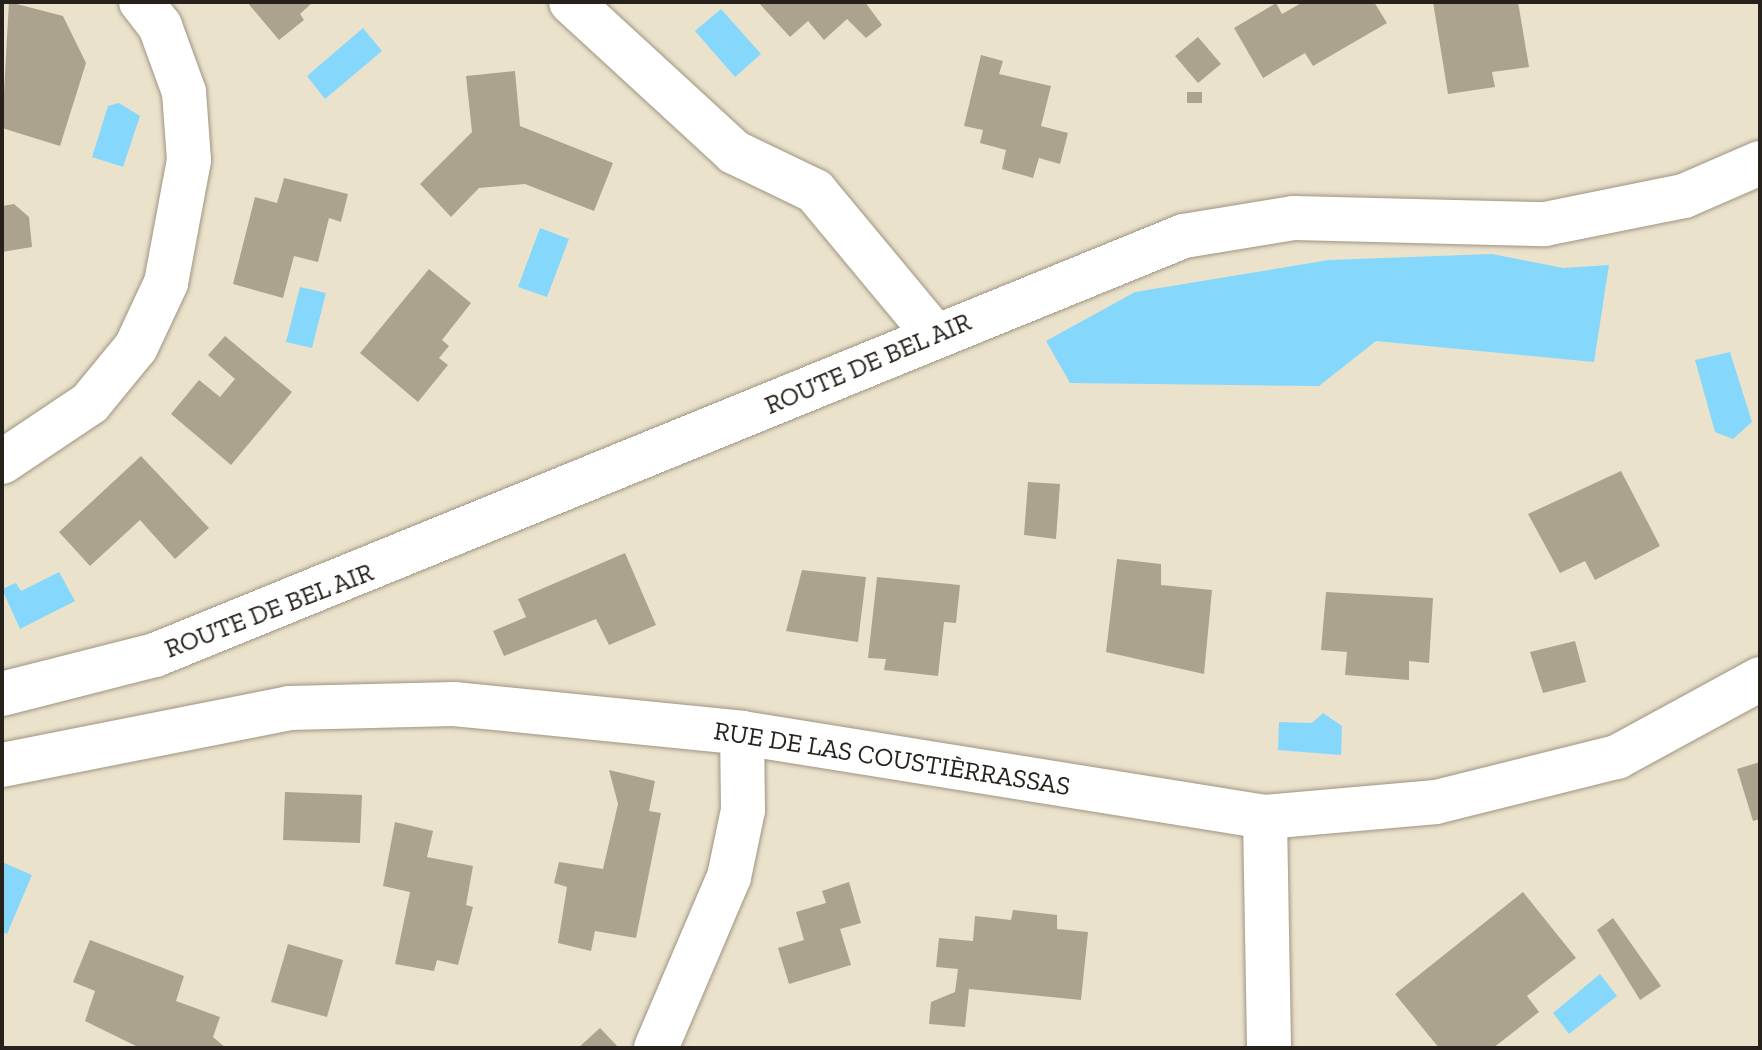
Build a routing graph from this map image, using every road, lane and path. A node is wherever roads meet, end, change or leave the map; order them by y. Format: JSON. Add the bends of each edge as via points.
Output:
{"nodes":[{"id":1,"x":141,"y":2,"type":"edge"},
{"id":2,"x":571,"y":2,"type":"edge"},
{"id":3,"x":1760,"y":163,"type":"edge"},
{"id":4,"x":933,"y":333,"type":"junction"},
{"id":5,"x":2,"y":462,"type":"edge"},
{"id":6,"x":1760,"y":679,"type":"edge"},
{"id":7,"x":2,"y":694,"type":"edge"},
{"id":8,"x":742,"y":733,"type":"junction"},
{"id":9,"x":2,"y":765,"type":"edge"},
{"id":10,"x":1265,"y":817,"type":"junction"},
{"id":11,"x":656,"y":1048,"type":"edge"},
{"id":12,"x":1269,"y":1048,"type":"edge"}],
"edges":[{"from":1,"to":5,"type":"street","via":[[160,26],[184,92],[189,160],[166,283],[136,347],[90,403]]},
{"from":2,"to":4,"type":"street","via":[[734,152],[815,191]]},
{"from":3,"to":4,"type":"street","name":"ROUTE DE BEL AIR","via":[[1684,196],[1545,224],[1294,218],[1184,236]]},
{"from":4,"to":7,"type":"street","name":"ROUTE DE BEL AIR","via":[[494,523],[155,655]]},
{"from":6,"to":10,"type":"street","name":"RUE DE LAS COUSTIÈRRASSAS","via":[[1617,757],[1436,802]]},
{"from":8,"to":9,"type":"street","name":"RUE DE LAS COUSTIÈRRASSAS","via":[[454,704],[289,708]]},
{"from":8,"to":10,"type":"street","name":"RUE DE LAS COUSTIÈRRASSAS"},
{"from":8,"to":11,"type":"street","via":[[743,810],[729,877]]},
{"from":10,"to":12,"type":"street"}]}
